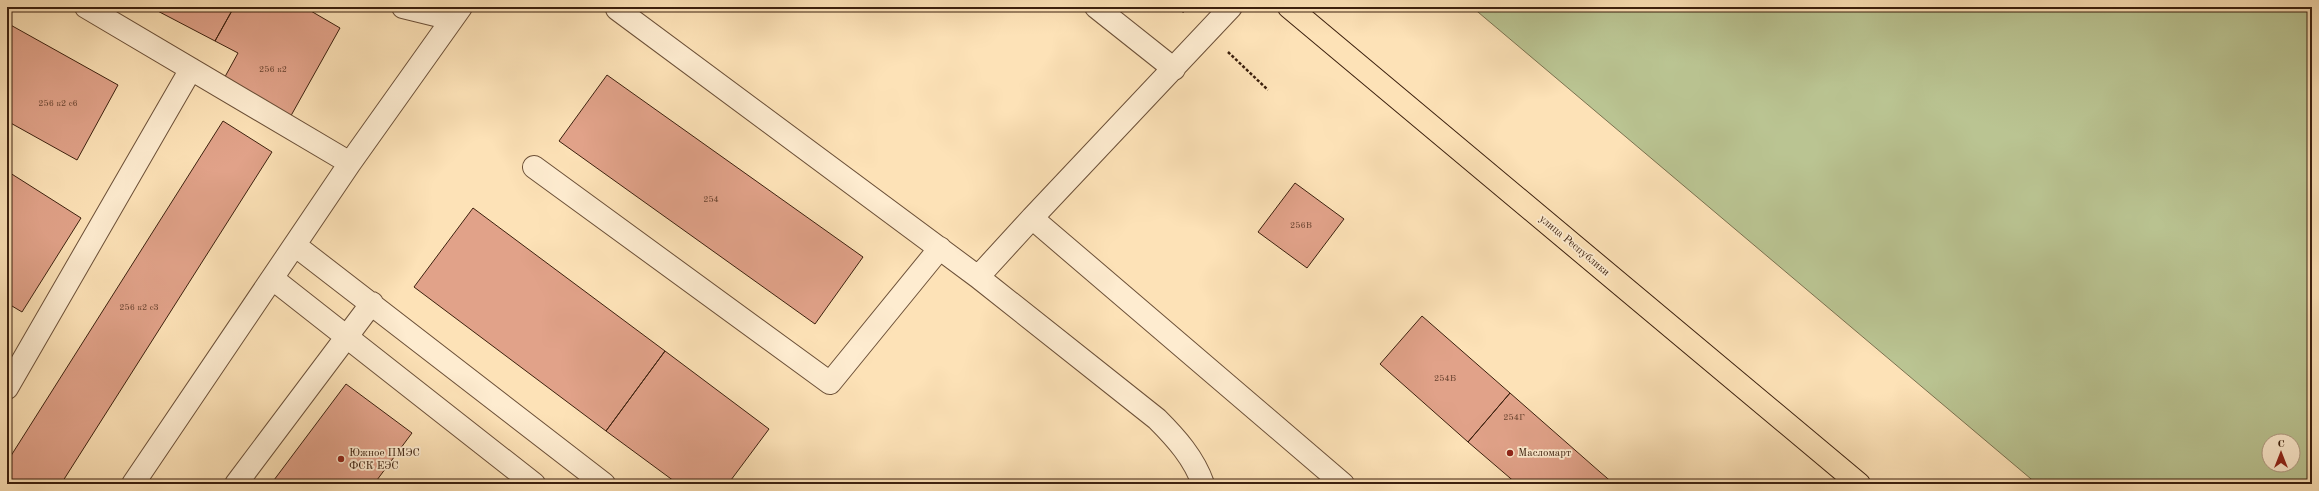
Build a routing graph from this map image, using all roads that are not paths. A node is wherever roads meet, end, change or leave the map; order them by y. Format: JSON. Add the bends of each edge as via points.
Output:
{"nodes":[{"id":1,"x":86,"y":7,"type":"edge"},
{"id":2,"x":403,"y":7,"type":"edge"},
{"id":3,"x":1096,"y":7,"type":"edge"},
{"id":4,"x":1231,"y":7,"type":"edge"},
{"id":5,"x":1289,"y":7,"type":"edge"},
{"id":6,"x":617,"y":9,"type":"dead end"},
{"id":7,"x":457,"y":13,"type":"edge"},
{"id":8,"x":192,"y":69,"type":"junction"},
{"id":9,"x":1174,"y":69,"type":"junction"},
{"id":10,"x":350,"y":163,"type":"junction"},
{"id":11,"x":534,"y":167,"type":"dead end"},
{"id":12,"x":1032,"y":218,"type":"junction"},
{"id":13,"x":296,"y":246,"type":"junction"},
{"id":14,"x":940,"y":248,"type":"junction"},
{"id":15,"x":978,"y":277,"type":"junction"},
{"id":16,"x":273,"y":279,"type":"junction"},
{"id":17,"x":372,"y":303,"type":"junction"},
{"id":18,"x":347,"y":336,"type":"junction"},
{"id":19,"x":7,"y":388,"type":"edge"},
{"id":20,"x":133,"y":484,"type":"edge"},
{"id":21,"x":236,"y":484,"type":"edge"},
{"id":22,"x":534,"y":484,"type":"edge"},
{"id":23,"x":604,"y":484,"type":"edge"},
{"id":24,"x":1203,"y":484,"type":"edge"},
{"id":25,"x":1342,"y":484,"type":"edge"},
{"id":26,"x":1859,"y":484,"type":"edge"}],
"edges":[{"from":1,"to":8,"type":"lane"},
{"from":2,"to":7,"type":"lane"},
{"from":3,"to":9,"type":"lane"},
{"from":4,"to":9,"type":"lane"},
{"from":5,"to":26,"type":"main road","name":"улица Республики"},
{"from":6,"to":14,"type":"lane"},
{"from":7,"to":10,"type":"lane"},
{"from":8,"to":10,"type":"lane"},
{"from":8,"to":19,"type":"lane"},
{"from":9,"to":12,"type":"lane"},
{"from":10,"to":13,"type":"lane"},
{"from":11,"to":14,"type":"lane","via":[[830,383]]},
{"from":12,"to":15,"type":"lane"},
{"from":12,"to":25,"type":"lane"},
{"from":13,"to":16,"type":"lane"},
{"from":13,"to":17,"type":"lane"},
{"from":14,"to":15,"type":"lane"},
{"from":15,"to":24,"type":"lane","via":[[1157,419],[1179,442],[1199,471]]},
{"from":16,"to":18,"type":"lane"},
{"from":16,"to":20,"type":"lane"},
{"from":17,"to":18,"type":"lane"},
{"from":17,"to":23,"type":"lane"},
{"from":18,"to":21,"type":"lane"},
{"from":18,"to":22,"type":"lane"}]}
